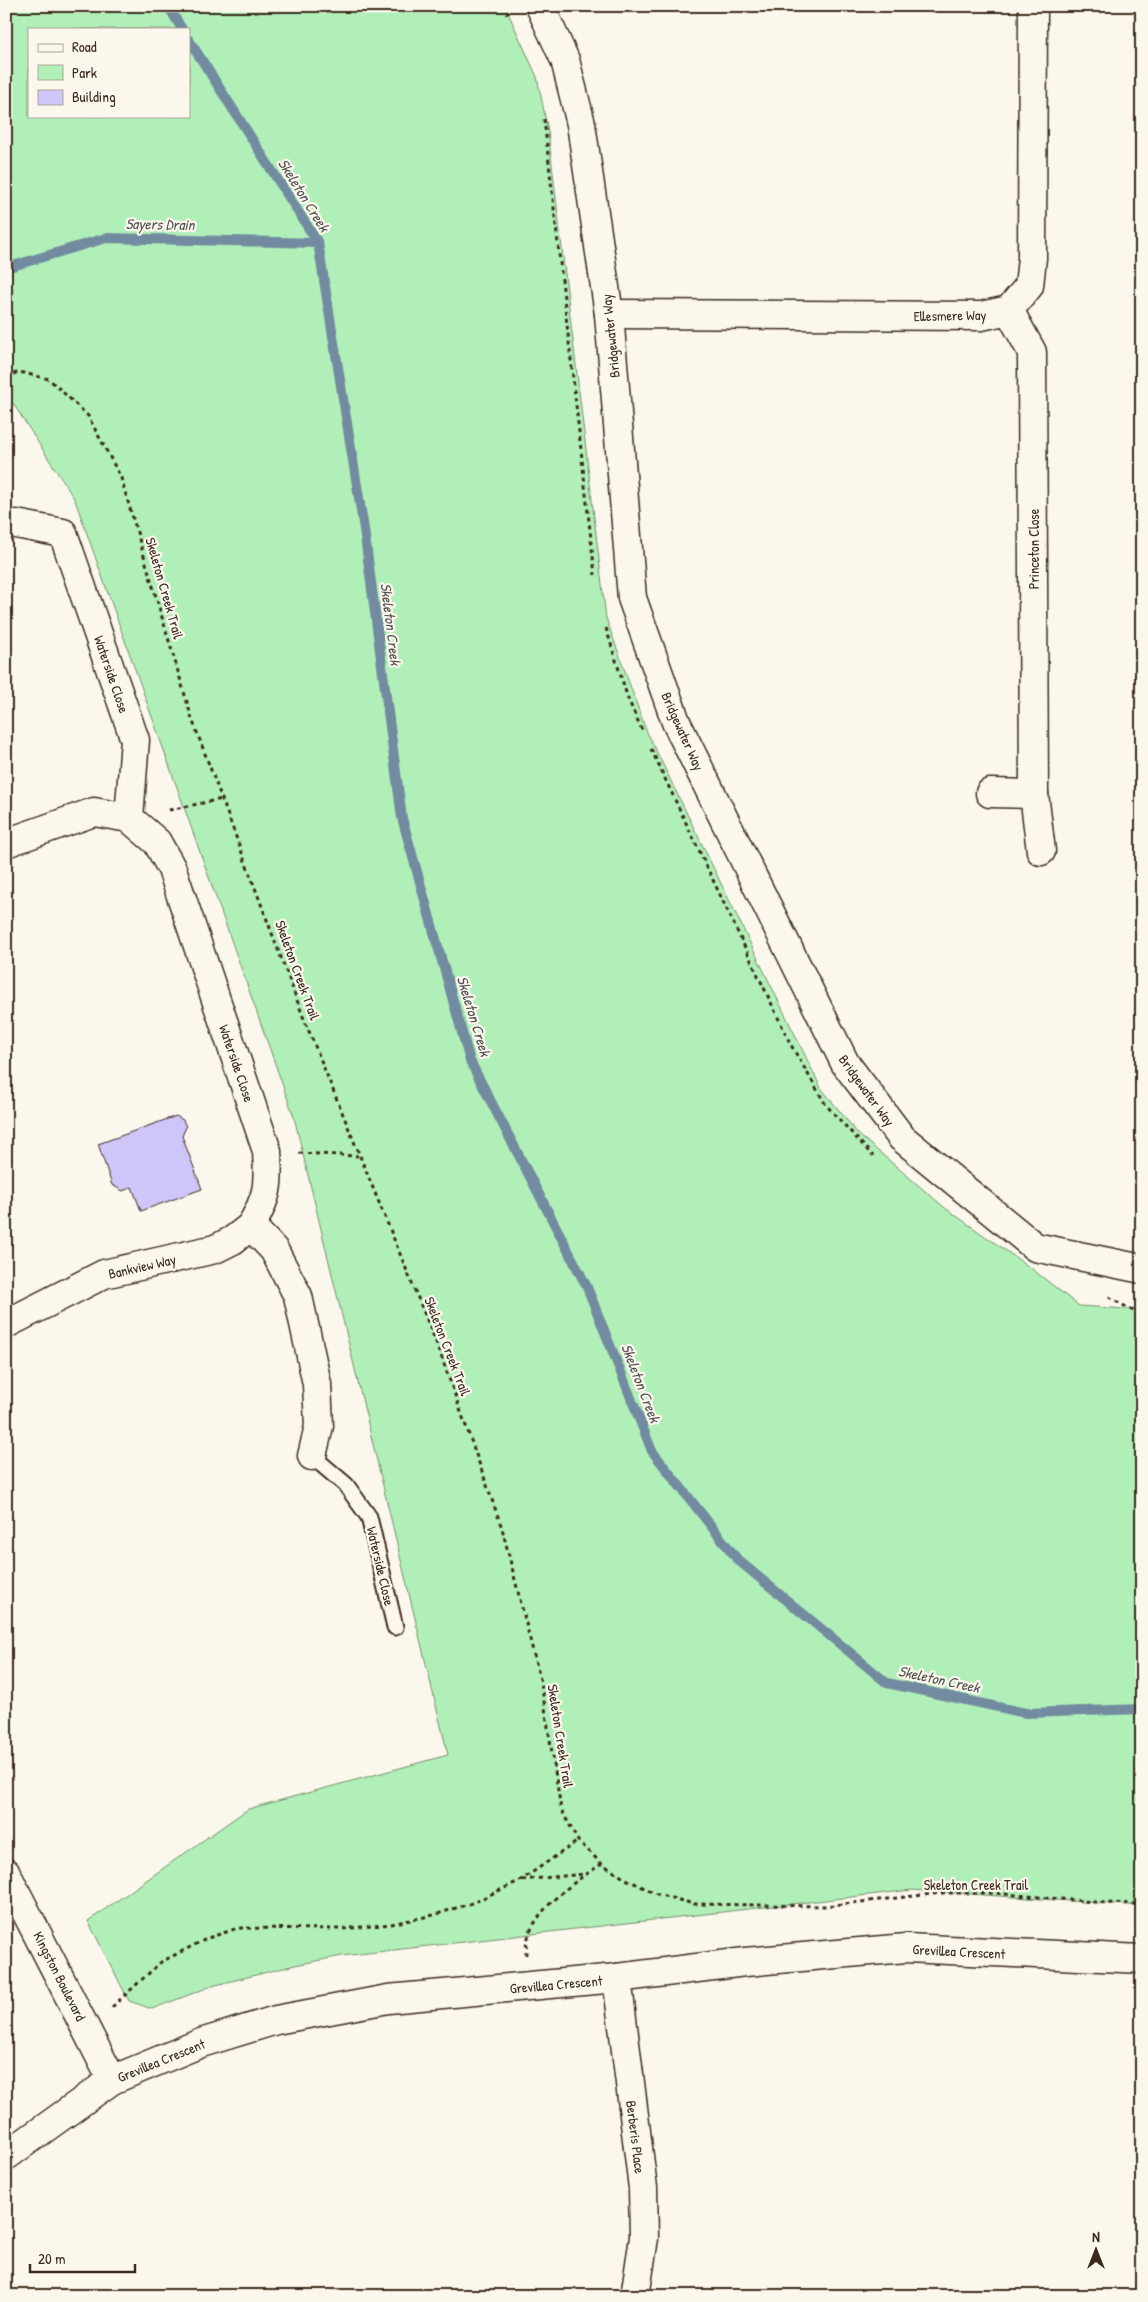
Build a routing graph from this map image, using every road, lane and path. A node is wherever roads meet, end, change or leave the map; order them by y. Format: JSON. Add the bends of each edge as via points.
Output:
{"nodes":[{"id":1,"x":540,"y":6,"type":"edge"},
{"id":2,"x":1033,"y":6,"type":"edge"},
{"id":3,"x":1009,"y":310,"type":"junction"},
{"id":4,"x":609,"y":314,"type":"junction"},
{"id":5,"x":6,"y":377,"type":"edge"},
{"id":6,"x":16,"y":524,"type":"dead end"},
{"id":7,"x":990,"y":793,"type":"dead end"},
{"id":8,"x":1034,"y":794,"type":"junction"},
{"id":9,"x":222,"y":799,"type":"junction"},
{"id":10,"x":129,"y":818,"type":"junction"},
{"id":11,"x":6,"y":843,"type":"edge"},
{"id":12,"x":1041,"y":851,"type":"dead end"},
{"id":13,"x":267,"y":1151,"type":"junction"},
{"id":14,"x":358,"y":1156,"type":"junction"},
{"id":15,"x":250,"y":1226,"type":"junction"},
{"id":16,"x":1142,"y":1269,"type":"edge"},
{"id":17,"x":6,"y":1324,"type":"edge"},
{"id":18,"x":312,"y":1456,"type":"joint"},
{"id":19,"x":395,"y":1627,"type":"dead end"},
{"id":20,"x":578,"y":1840,"type":"junction"},
{"id":21,"x":602,"y":1864,"type":"junction"},
{"id":22,"x":6,"y":1872,"type":"edge"},
{"id":23,"x":586,"y":1874,"type":"junction"},
{"id":24,"x":521,"y":1880,"type":"junction"},
{"id":25,"x":1142,"y":1904,"type":"edge"},
{"id":26,"x":1142,"y":1959,"type":"edge"},
{"id":27,"x":617,"y":1978,"type":"junction"},
{"id":28,"x":528,"y":1986,"type":"junction"},
{"id":29,"x":88,"y":2029,"type":"junction"},
{"id":30,"x":112,"y":2080,"type":"junction"},
{"id":31,"x":6,"y":2156,"type":"edge"},
{"id":32,"x":635,"y":2296,"type":"edge"}],
"edges":[{"from":1,"to":4,"type":"street","name":"Bridgewater Way","via":[[565,60],[581,124]]},
{"from":2,"to":3,"type":"street","via":[[1030,286]]},
{"from":3,"to":4,"type":"street","name":"Ellesmere Way","via":[[981,316]]},
{"from":3,"to":8,"type":"street","name":"Princeton Close","via":[[1032,352]]},
{"from":4,"to":16,"type":"street","name":"Bridgewater Way","via":[[632,598],[676,722],[845,1063],[902,1138],[1035,1247]]},
{"from":5,"to":9,"type":"path","name":"Skeleton Creek Trail","via":[[19,372],[49,378],[88,416],[121,478],[192,719]]},
{"from":6,"to":10,"type":"street","name":"Waterside Close","via":[[62,533],[135,740]]},
{"from":7,"to":8,"type":"street"},
{"from":8,"to":12,"type":"street","name":"Princeton Close"},
{"from":9,"to":10,"type":"path"},
{"from":9,"to":14,"type":"path","name":"Skeleton Creek Trail"},
{"from":10,"to":11,"type":"street","via":[[94,812]]},
{"from":10,"to":13,"type":"street","name":"Waterside Close","via":[[157,842],[172,869]]},
{"from":13,"to":14,"type":"path"},
{"from":13,"to":15,"type":"street","name":"Waterside Close","via":[[269,1181],[264,1204]]},
{"from":14,"to":20,"type":"path","name":"Skeleton Creek Trail","via":[[438,1347],[502,1528],[541,1683],[561,1809]]},
{"from":15,"to":17,"type":"street","name":"Bankview Way","via":[[234,1240],[215,1249],[104,1274]]},
{"from":15,"to":18,"type":"street","name":"Waterside Close","via":[[274,1250],[298,1296],[317,1384],[319,1426]]},
{"from":18,"to":19,"type":"lane","name":"Waterside Close","via":[[346,1485],[369,1516]]},
{"from":20,"to":21,"type":"path","name":"Skeleton Creek Trail"},
{"from":20,"to":24,"type":"path"},
{"from":21,"to":23,"type":"path"},
{"from":21,"to":25,"type":"path","name":"Skeleton Creek Trail","via":[[657,1894],[694,1904],[825,1906],[941,1893],[994,1893]]},
{"from":22,"to":29,"type":"street","name":"Kingston Boulevard"},
{"from":23,"to":24,"type":"path"},
{"from":23,"to":28,"type":"path","via":[[542,1912],[525,1942]]},
{"from":24,"to":29,"type":"path","via":[[475,1902],[390,1924],[342,1929],[238,1928],[208,1938],[161,1962]]},
{"from":26,"to":27,"type":"street","name":"Grevillea Crescent","via":[[906,1948],[745,1962]]},
{"from":27,"to":28,"type":"street","name":"Grevillea Crescent"},
{"from":27,"to":32,"type":"street","name":"Berberis Place","via":[[643,2188],[644,2238]]},
{"from":28,"to":30,"type":"street","name":"Grevillea Crescent","via":[[388,1999],[276,2020],[201,2043]]},
{"from":29,"to":30,"type":"street","name":"Kingston Boulevard"},
{"from":30,"to":31,"type":"street","name":"Grevillea Crescent"}]}
